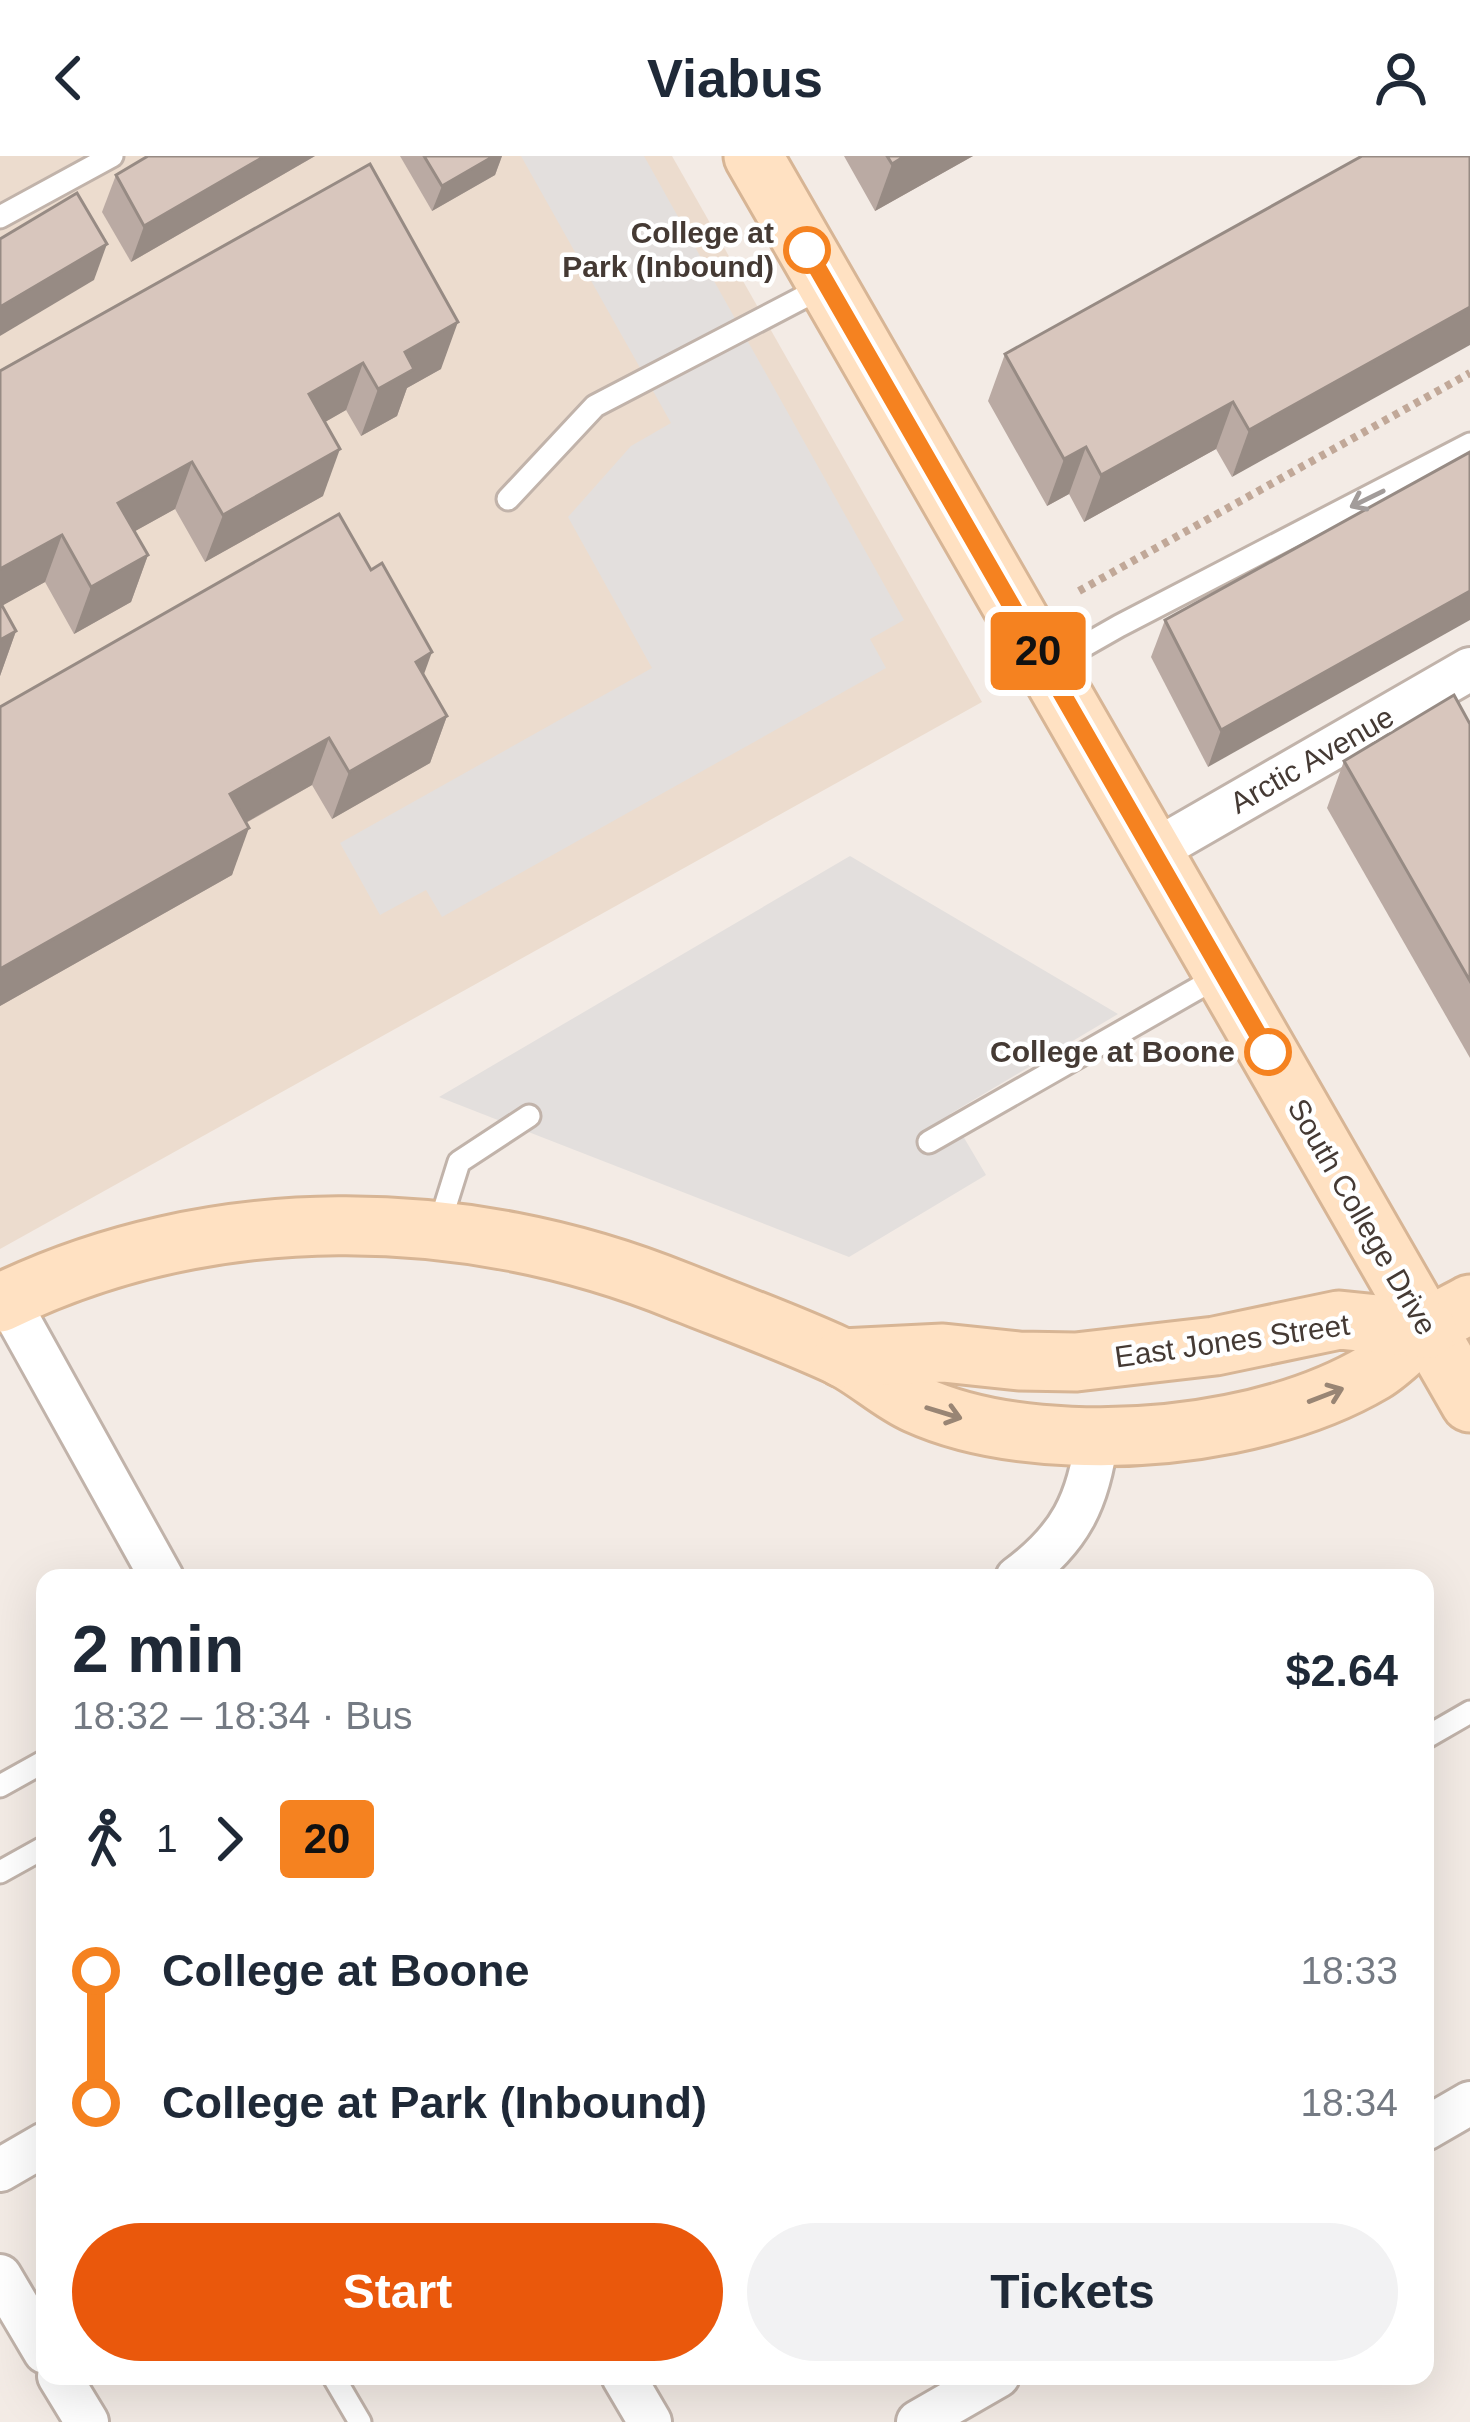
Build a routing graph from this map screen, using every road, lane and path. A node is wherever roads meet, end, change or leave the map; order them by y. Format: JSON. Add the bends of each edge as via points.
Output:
{"nodes":[{"id":1,"x":112,"y":156,"type":"edge"},
{"id":2,"x":753,"y":156,"type":"edge"},
{"id":3,"x":0,"y":218,"type":"edge"},
{"id":4,"x":827,"y":285,"type":"junction"},
{"id":5,"x":1470,"y":373,"type":"edge"},
{"id":6,"x":1470,"y":444,"type":"edge"},
{"id":7,"x":508,"y":499,"type":"dead end"},
{"id":8,"x":1079,"y":591,"type":"dead end"},
{"id":9,"x":1047,"y":667,"type":"junction"},
{"id":10,"x":1470,"y":669,"type":"edge"},
{"id":11,"x":1154,"y":851,"type":"junction"},
{"id":12,"x":1224,"y":974,"type":"junction"},
{"id":13,"x":529,"y":1116,"type":"dead end"},
{"id":14,"x":929,"y":1142,"type":"dead end"},
{"id":15,"x":438,"y":1229,"type":"junction"},
{"id":16,"x":4,"y":1301,"type":"edge"},
{"id":17,"x":1448,"y":1316,"type":"edge"},
{"id":18,"x":842,"y":1358,"type":"junction"},
{"id":19,"x":1470,"y":1403,"type":"edge"},
{"id":20,"x":1097,"y":1436,"type":"junction"},
{"id":21,"x":157,"y":1569,"type":"edge"},
{"id":22,"x":1026,"y":1569,"type":"edge"},
{"id":23,"x":1470,"y":1712,"type":"edge"},
{"id":24,"x":1434,"y":1733,"type":"edge"},
{"id":25,"x":36,"y":1766,"type":"edge"},
{"id":26,"x":0,"y":1786,"type":"edge"},
{"id":27,"x":36,"y":1851,"type":"edge"},
{"id":28,"x":0,"y":1872,"type":"edge"},
{"id":29,"x":1470,"y":2103,"type":"edge"},
{"id":30,"x":1434,"y":2124,"type":"edge"},
{"id":31,"x":36,"y":2149,"type":"edge"},
{"id":32,"x":0,"y":2170,"type":"edge"},
{"id":33,"x":0,"y":2276,"type":"edge"},
{"id":34,"x":36,"y":2337,"type":"edge"},
{"id":35,"x":64,"y":2385,"type":"edge"},
{"id":36,"x":338,"y":2385,"type":"edge"},
{"id":37,"x":628,"y":2385,"type":"edge"},
{"id":38,"x":982,"y":2385,"type":"edge"},
{"id":39,"x":86,"y":2422,"type":"edge"},
{"id":40,"x":360,"y":2422,"type":"edge"},
{"id":41,"x":650,"y":2422,"type":"edge"},
{"id":42,"x":918,"y":2422,"type":"edge"}],
"edges":[{"from":1,"to":3,"type":"lane"},
{"from":2,"to":4,"type":"street","name":"South College Drive"},
{"from":4,"to":7,"type":"lane","via":[[595,406]]},
{"from":4,"to":9,"type":"street","name":"South College Drive"},
{"from":5,"to":8,"type":"path"},
{"from":6,"to":9,"type":"lane","one_way":true},
{"from":9,"to":11,"type":"street","name":"South College Drive"},
{"from":10,"to":11,"type":"street","name":"Arctic Avenue"},
{"from":11,"to":12,"type":"street","name":"South College Drive"},
{"from":12,"to":14,"type":"lane"},
{"from":12,"to":17,"type":"street","name":"South College Drive"},
{"from":13,"to":15,"type":"lane","via":[[459,1162]]},
{"from":15,"to":16,"type":"street","name":"East Jones Street","via":[[253,1230],[178,1242]]},
{"from":15,"to":18,"type":"street","name":"East Jones Street","via":[[599,1262]]},
{"from":16,"to":21,"type":"street"},
{"from":17,"to":18,"type":"street","name":"East Jones Street","via":[[1339,1320],[1215,1346],[1076,1361],[944,1353]]},
{"from":17,"to":19,"type":"street","name":"South College Drive"},
{"from":20,"to":17,"type":"street","name":"East Jones Street","one_way":true,"via":[[1229,1424],[1335,1393]]},
{"from":18,"to":20,"type":"street","name":"East Jones Street","one_way":true,"via":[[916,1404],[997,1429]]},
{"from":20,"to":22,"type":"street","via":[[1086,1497]]},
{"from":23,"to":24,"type":"lane"},
{"from":25,"to":26,"type":"lane"},
{"from":27,"to":28,"type":"lane"},
{"from":29,"to":30,"type":"street"},
{"from":31,"to":32,"type":"street"},
{"from":33,"to":34,"type":"street"},
{"from":35,"to":39,"type":"street"},
{"from":36,"to":40,"type":"lane"},
{"from":37,"to":41,"type":"street"},
{"from":38,"to":42,"type":"street"}]}
